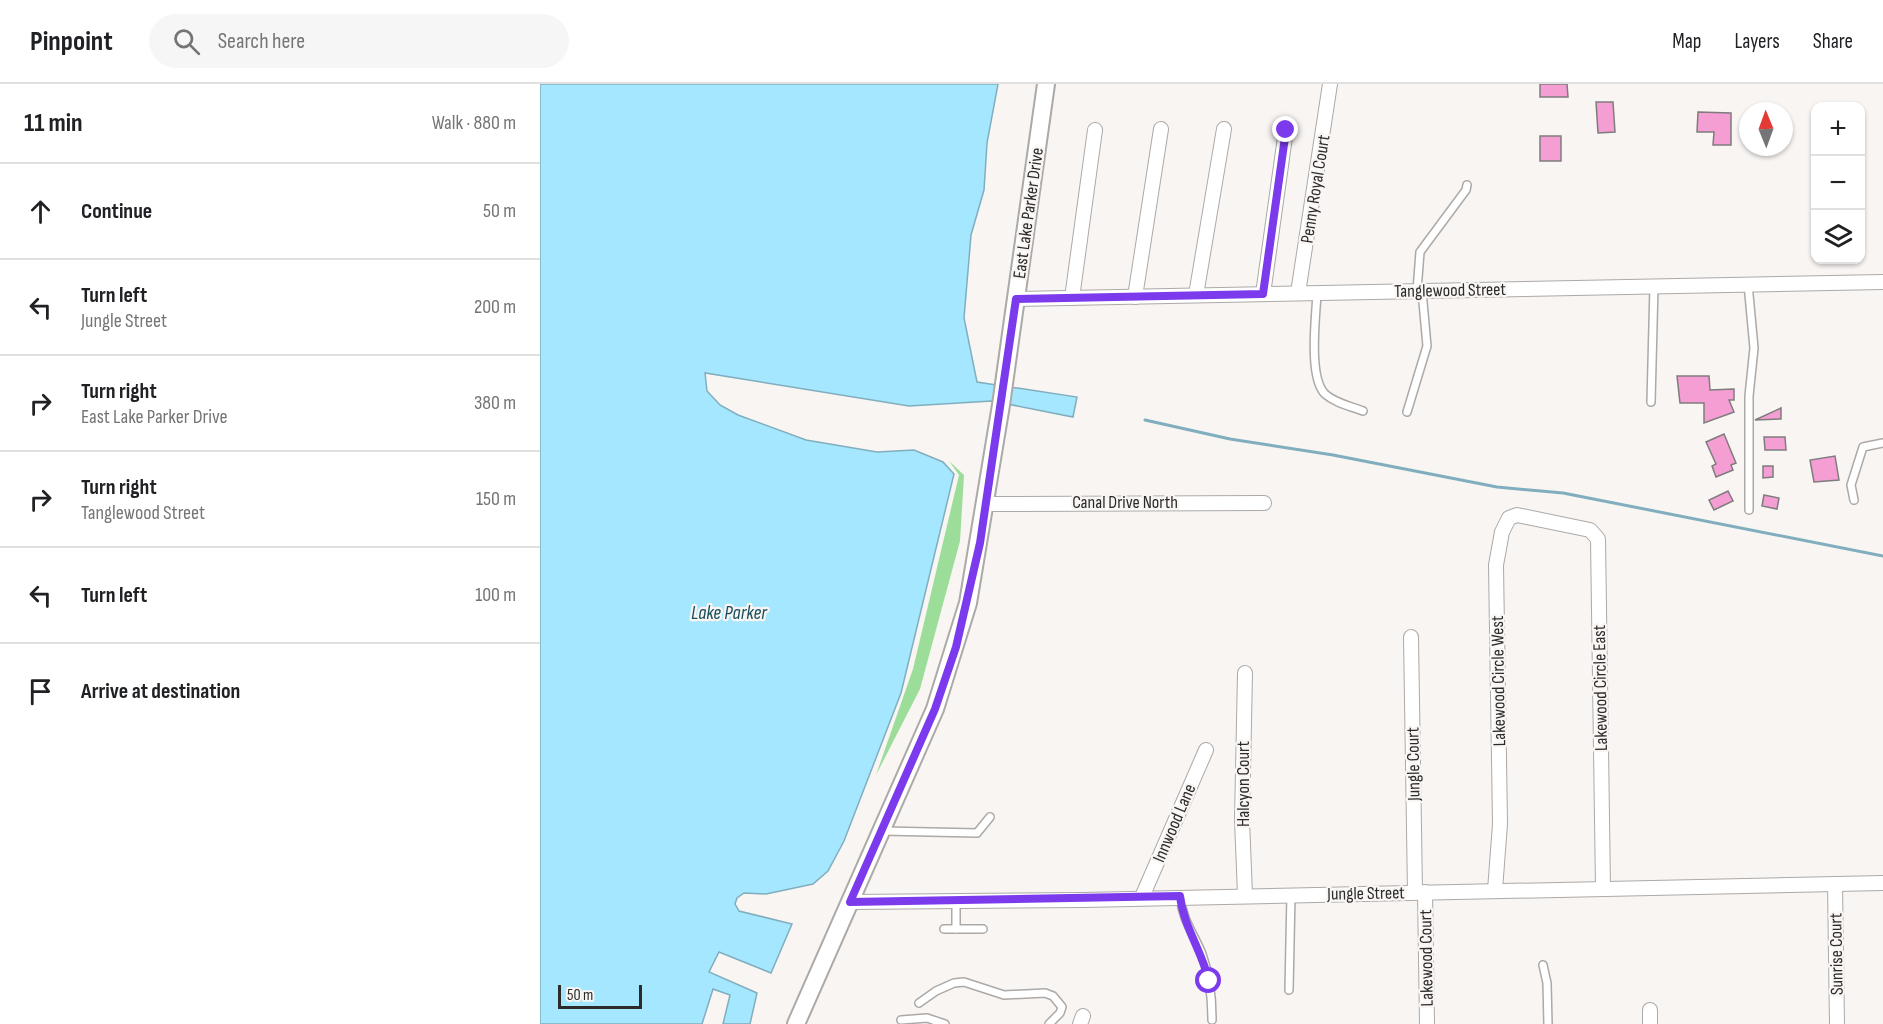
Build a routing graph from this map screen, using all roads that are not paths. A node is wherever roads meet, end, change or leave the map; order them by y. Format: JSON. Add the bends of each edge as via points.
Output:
{"nodes":[{"id":1,"x":1046,"y":84,"type":"edge"},
{"id":2,"x":1330,"y":84,"type":"edge"},
{"id":3,"x":1161,"y":129,"type":"dead end"},
{"id":4,"x":1224,"y":129,"type":"dead end"},
{"id":5,"x":1095,"y":130,"type":"dead end"},
{"id":6,"x":1286,"y":130,"type":"dead end"},
{"id":7,"x":1467,"y":185,"type":"dead end"},
{"id":8,"x":1883,"y":282,"type":"edge"},
{"id":9,"x":1748,"y":284,"type":"junction"},
{"id":10,"x":1654,"y":286,"type":"junction"},
{"id":11,"x":1420,"y":291,"type":"junction"},
{"id":12,"x":1298,"y":293,"type":"junction"},
{"id":13,"x":1317,"y":293,"type":"junction"},
{"id":14,"x":1263,"y":294,"type":"junction"},
{"id":15,"x":1196,"y":295,"type":"junction"},
{"id":16,"x":1135,"y":297,"type":"junction"},
{"id":17,"x":1072,"y":298,"type":"junction"},
{"id":18,"x":1016,"y":299,"type":"junction"},
{"id":19,"x":1651,"y":402,"type":"dead end"},
{"id":20,"x":1363,"y":411,"type":"dead end"},
{"id":21,"x":1407,"y":412,"type":"dead end"},
{"id":22,"x":1883,"y":443,"type":"edge"},
{"id":23,"x":1854,"y":500,"type":"dead end"},
{"id":24,"x":1264,"y":503,"type":"dead end"},
{"id":25,"x":985,"y":504,"type":"junction"},
{"id":26,"x":1749,"y":510,"type":"dead end"},
{"id":27,"x":1552,"y":522,"type":"joint"},
{"id":28,"x":1411,"y":637,"type":"dead end"},
{"id":29,"x":1245,"y":673,"type":"dead end"},
{"id":30,"x":1206,"y":750,"type":"dead end"},
{"id":31,"x":990,"y":817,"type":"dead end"},
{"id":32,"x":881,"y":831,"type":"junction"},
{"id":33,"x":1883,"y":883,"type":"edge"},
{"id":34,"x":1834,"y":884,"type":"junction"},
{"id":35,"x":1603,"y":888,"type":"junction"},
{"id":36,"x":1495,"y":890,"type":"junction"},
{"id":37,"x":1420,"y":892,"type":"junction"},
{"id":38,"x":1291,"y":894,"type":"junction"},
{"id":39,"x":1245,"y":895,"type":"junction"},
{"id":40,"x":1180,"y":896,"type":"junction"},
{"id":41,"x":1142,"y":897,"type":"junction"},
{"id":42,"x":956,"y":901,"type":"junction"},
{"id":43,"x":850,"y":902,"type":"junction"},
{"id":44,"x":944,"y":929,"type":"dead end"},
{"id":45,"x":956,"y":929,"type":"junction"},
{"id":46,"x":983,"y":929,"type":"dead end"},
{"id":47,"x":1543,"y":965,"type":"dead end"},
{"id":48,"x":1289,"y":990,"type":"dead end"},
{"id":49,"x":919,"y":1003,"type":"dead end"},
{"id":50,"x":901,"y":1020,"type":"dead end"},
{"id":51,"x":1212,"y":1020,"type":"dead end"},
{"id":52,"x":796,"y":1024,"type":"edge"},
{"id":53,"x":945,"y":1024,"type":"edge"},
{"id":54,"x":1049,"y":1024,"type":"edge"},
{"id":55,"x":1427,"y":1024,"type":"edge"},
{"id":56,"x":1548,"y":1024,"type":"edge"},
{"id":57,"x":1837,"y":1024,"type":"edge"}],
"edges":[{"from":1,"to":18,"type":"street","name":"East Lake Parker Drive"},
{"from":2,"to":12,"type":"street","name":"Penny Royal Court"},
{"from":3,"to":16,"type":"street"},
{"from":4,"to":15,"type":"street"},
{"from":5,"to":17,"type":"street"},
{"from":6,"to":14,"type":"street"},
{"from":7,"to":11,"type":"lane","via":[[1420,252]]},
{"from":8,"to":9,"type":"street","name":"Tanglewood Street"},
{"from":9,"to":10,"type":"street","name":"Tanglewood Street"},
{"from":9,"to":26,"type":"lane","via":[[1754,348],[1749,396]]},
{"from":10,"to":11,"type":"street","name":"Tanglewood Street"},
{"from":10,"to":19,"type":"lane"},
{"from":11,"to":13,"type":"street","name":"Tanglewood Street"},
{"from":11,"to":21,"type":"lane","via":[[1427,346]]},
{"from":12,"to":13,"type":"street","name":"Tanglewood Street"},
{"from":12,"to":14,"type":"street","name":"Tanglewood Street"},
{"from":13,"to":20,"type":"lane","via":[[1318,383],[1329,397]]},
{"from":14,"to":15,"type":"street","name":"Tanglewood Street"},
{"from":15,"to":16,"type":"street","name":"Tanglewood Street"},
{"from":16,"to":17,"type":"street","name":"Tanglewood Street"},
{"from":17,"to":18,"type":"street","name":"Tanglewood Street"},
{"from":18,"to":25,"type":"street","name":"East Lake Parker Drive"},
{"from":22,"to":23,"type":"lane","via":[[1863,447],[1853,477]]},
{"from":24,"to":25,"type":"street","name":"Canal Drive North"},
{"from":25,"to":32,"type":"street","name":"East Lake Parker Drive","via":[[972,584],[956,647],[935,709]]},
{"from":27,"to":35,"type":"street","name":"Lakewood Circle East","via":[[1590,530],[1598,539]]},
{"from":27,"to":36,"type":"street","name":"Lakewood Circle West","via":[[1512,516],[1497,549],[1500,824]]},
{"from":28,"to":37,"type":"street","name":"Jungle Court"},
{"from":29,"to":39,"type":"street","name":"Halcyon Court"},
{"from":30,"to":41,"type":"street","name":"Innwood Lane"},
{"from":31,"to":32,"type":"lane","via":[[977,833]]},
{"from":32,"to":43,"type":"street","name":"East Lake Parker Drive"},
{"from":33,"to":34,"type":"street","name":"Jungle Street"},
{"from":34,"to":35,"type":"street","name":"Jungle Street"},
{"from":34,"to":57,"type":"street","name":"Sunrise Court"},
{"from":35,"to":36,"type":"street","name":"Jungle Street"},
{"from":36,"to":37,"type":"street","name":"Jungle Street"},
{"from":37,"to":38,"type":"street","name":"Jungle Street"},
{"from":37,"to":55,"type":"street","name":"Lakewood Court"},
{"from":38,"to":39,"type":"street","name":"Jungle Street"},
{"from":38,"to":48,"type":"lane"},
{"from":39,"to":40,"type":"street","name":"Jungle Street"},
{"from":40,"to":41,"type":"street","name":"Jungle Street"},
{"from":40,"to":51,"type":"lane","via":[[1185,921],[1207,972]]},
{"from":41,"to":42,"type":"street","name":"Jungle Street"},
{"from":42,"to":43,"type":"street","name":"Jungle Street"},
{"from":42,"to":45,"type":"lane"},
{"from":43,"to":52,"type":"street","name":"East Lake Parker Drive"},
{"from":44,"to":45,"type":"lane"},
{"from":45,"to":46,"type":"lane"},
{"from":47,"to":56,"type":"lane"},
{"from":49,"to":54,"type":"lane","via":[[954,983],[1004,995],[1045,993],[1062,1007]]},
{"from":50,"to":53,"type":"lane","via":[[927,1018]]}]}
